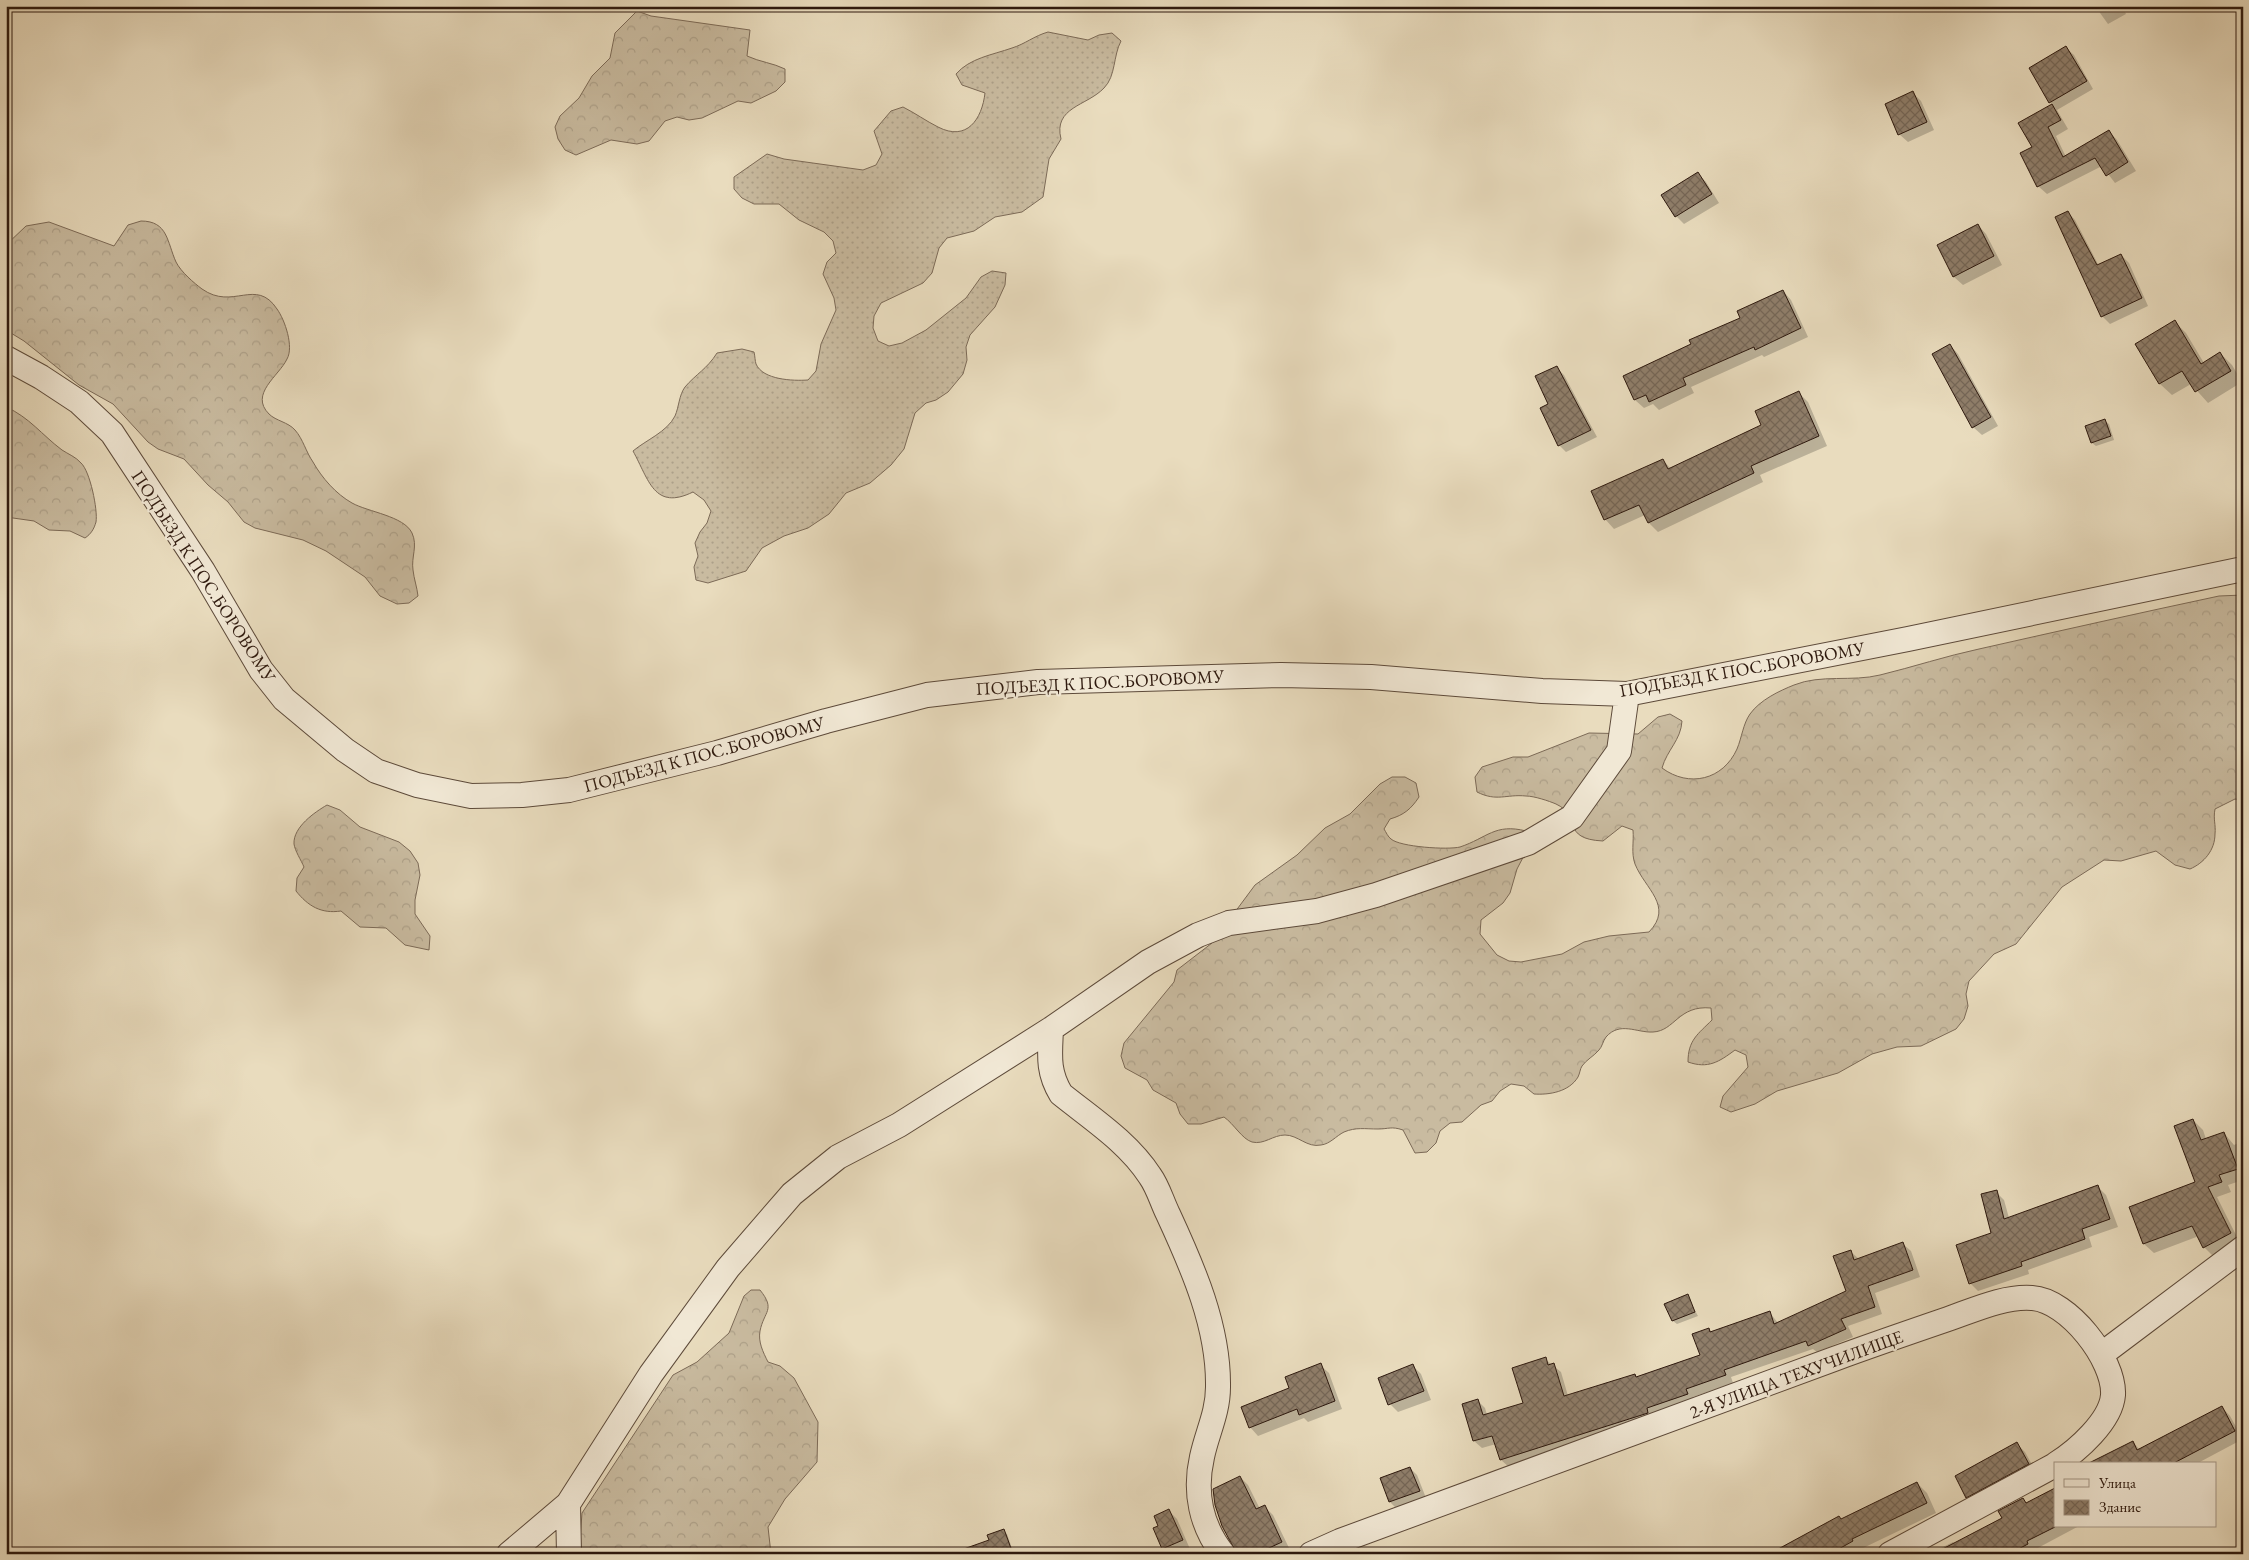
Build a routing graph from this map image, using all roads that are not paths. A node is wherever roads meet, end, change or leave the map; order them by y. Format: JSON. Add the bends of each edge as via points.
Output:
{"nodes":[{"id":1,"x":6,"y":358,"type":"edge"},
{"id":2,"x":2243,"y":569,"type":"edge"},
{"id":3,"x":1627,"y":694,"type":"junction"},
{"id":4,"x":1050,"y":1029,"type":"junction"},
{"id":5,"x":2243,"y":1248,"type":"edge"},
{"id":6,"x":2102,"y":1354,"type":"junction"},
{"id":7,"x":2059,"y":1462,"type":"edge"},
{"id":8,"x":2054,"y":1465,"type":"edge"},
{"id":9,"x":568,"y":1504,"type":"junction"},
{"id":10,"x":509,"y":1554,"type":"edge"},
{"id":11,"x":569,"y":1554,"type":"edge"},
{"id":12,"x":1223,"y":1554,"type":"edge"},
{"id":13,"x":1311,"y":1554,"type":"edge"},
{"id":14,"x":1890,"y":1554,"type":"edge"}],
"edges":[{"from":1,"to":3,"type":"street","name":"ПОДЪЕЗД К ПОС.БОРОВОМУ","via":[[79,402],[112,433],[203,571],[261,670],[284,699],[345,750],[376,771],[416,786],[471,796],[569,790],[927,695],[1038,682],[1282,675],[1371,677],[1542,691]]},
{"from":2,"to":3,"type":"street","name":"ПОДЪЕЗД К ПОС.БОРОВОМУ"},
{"from":3,"to":4,"type":"street","via":[[1619,751],[1572,817],[1528,843],[1376,895],[1317,911],[1229,923],[1198,934],[1148,962]]},
{"from":4,"to":9,"type":"street","via":[[899,1125],[838,1157],[792,1194],[728,1268],[651,1374]]},
{"from":4,"to":12,"type":"street","via":[[1050,1070],[1060,1094],[1126,1147],[1151,1176],[1177,1232],[1211,1322],[1218,1356],[1218,1388],[1216,1412],[1202,1458],[1199,1493],[1208,1531]]},
{"from":5,"to":6,"type":"street"},
{"from":6,"to":7,"type":"street","via":[[2112,1376],[2112,1402],[2087,1439]]},
{"from":6,"to":13,"type":"street","name":"2-Я УЛИЦА ТЕХУЧИЛИЩЕ","via":[[2054,1304],[2035,1298],[2001,1302],[1882,1342]]},
{"from":8,"to":14,"type":"street"},
{"from":9,"to":10,"type":"street"},
{"from":9,"to":11,"type":"street"}]}
